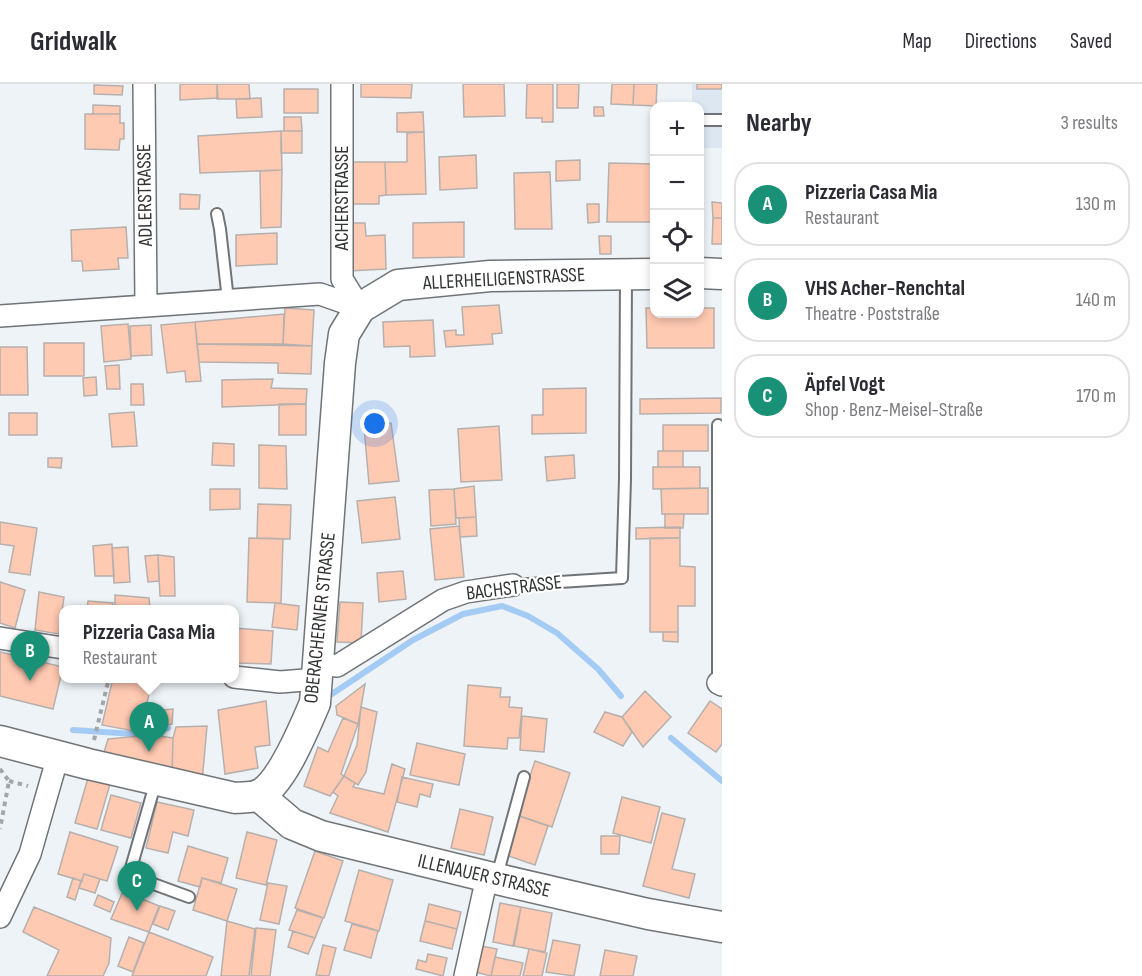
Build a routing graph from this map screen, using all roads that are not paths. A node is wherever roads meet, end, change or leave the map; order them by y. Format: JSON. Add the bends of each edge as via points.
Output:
{"nodes":[{"id":1,"x":144,"y":84,"type":"edge"},
{"id":2,"x":342,"y":84,"type":"edge"},
{"id":3,"x":705,"y":120,"type":"dead end"},
{"id":4,"x":722,"y":120,"type":"edge"},
{"id":5,"x":217,"y":214,"type":"dead end"},
{"id":6,"x":704,"y":273,"type":"edge"},
{"id":7,"x":640,"y":274,"type":"edge"},
{"id":8,"x":722,"y":274,"type":"edge"},
{"id":9,"x":228,"y":300,"type":"junction"},
{"id":10,"x":146,"y":305,"type":"junction"},
{"id":11,"x":360,"y":308,"type":"junction"},
{"id":12,"x":0,"y":316,"type":"edge"},
{"id":13,"x":718,"y":425,"type":"dead end"},
{"id":14,"x":513,"y":585,"type":"joint"},
{"id":15,"x":0,"y":638,"type":"edge"},
{"id":16,"x":59,"y":647,"type":"edge"},
{"id":17,"x":239,"y":678,"type":"edge"},
{"id":18,"x":317,"y":683,"type":"junction"},
{"id":19,"x":720,"y":684,"type":"edge"},
{"id":20,"x":0,"y":741,"type":"edge"},
{"id":21,"x":58,"y":756,"type":"junction"},
{"id":22,"x":524,"y":777,"type":"dead end"},
{"id":23,"x":156,"y":780,"type":"junction"},
{"id":24,"x":258,"y":795,"type":"junction"},
{"id":25,"x":492,"y":878,"type":"junction"},
{"id":26,"x":189,"y":897,"type":"dead end"},
{"id":27,"x":0,"y":917,"type":"edge"},
{"id":28,"x":722,"y":927,"type":"edge"},
{"id":29,"x":465,"y":976,"type":"edge"}],
"edges":[{"from":1,"to":10,"type":"street","name":"ADLERSTRASSE"},
{"from":2,"to":11,"type":"street","name":"ACHERSTRASSE","via":[[342,279]]},
{"from":3,"to":4,"type":"lane"},
{"from":5,"to":9,"type":"lane"},
{"from":6,"to":8,"type":"street"},
{"from":7,"to":11,"type":"street","name":"ALLERHEILIGENSTRASSE","via":[[490,276],[398,285]]},
{"from":7,"to":14,"type":"lane","name":"BACHSTRASSE","via":[[622,578]]},
{"from":9,"to":10,"type":"street"},
{"from":9,"to":11,"type":"street","via":[[320,294]]},
{"from":10,"to":12,"type":"street"},
{"from":11,"to":18,"type":"street","name":"OBERACHERNER STRASSE","via":[[345,334],[340,363]]},
{"from":13,"to":19,"type":"lane"},
{"from":14,"to":18,"type":"street","name":"BACHSTRASSE","via":[[466,592],[443,600],[337,666]]},
{"from":15,"to":16,"type":"street"},
{"from":17,"to":18,"type":"street","name":"BACHSTRASSE"},
{"from":18,"to":24,"type":"street","name":"OBERACHERNER STRASSE","via":[[295,748],[276,779]]},
{"from":20,"to":21,"type":"street"},
{"from":21,"to":23,"type":"street"},
{"from":21,"to":27,"type":"street","via":[[30,854]]},
{"from":22,"to":25,"type":"lane"},
{"from":23,"to":24,"type":"street","via":[[235,798]]},
{"from":23,"to":26,"type":"lane","via":[[129,875]]},
{"from":24,"to":25,"type":"street","name":"ILLENAUER STRASSE","via":[[292,824],[321,836]]},
{"from":25,"to":28,"type":"street","name":"ILLENAUER STRASSE"},
{"from":25,"to":29,"type":"street"}]}
